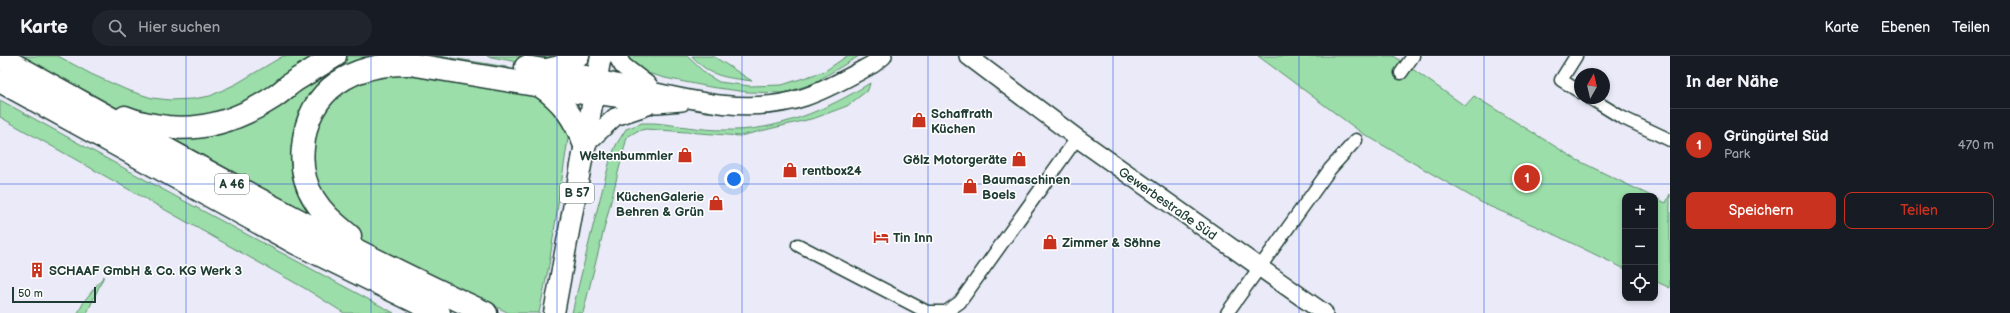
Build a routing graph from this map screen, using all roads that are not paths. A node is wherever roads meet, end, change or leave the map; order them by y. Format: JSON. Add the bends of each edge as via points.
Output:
{"nodes":[{"id":1,"x":335,"y":56,"type":"edge"},
{"id":2,"x":462,"y":56,"type":"edge"},
{"id":3,"x":578,"y":56,"type":"edge"},
{"id":4,"x":601,"y":56,"type":"edge"},
{"id":5,"x":617,"y":56,"type":"edge"},
{"id":6,"x":867,"y":56,"type":"edge"},
{"id":7,"x":883,"y":56,"type":"edge"},
{"id":8,"x":968,"y":56,"type":"edge"},
{"id":9,"x":1414,"y":56,"type":"edge"},
{"id":10,"x":1576,"y":56,"type":"edge"},
{"id":11,"x":0,"y":57,"type":"edge"},
{"id":12,"x":1401,"y":73,"type":"dead end"},
{"id":13,"x":541,"y":77,"type":"junction"},
{"id":14,"x":42,"y":80,"type":"junction"},
{"id":15,"x":843,"y":80,"type":"junction"},
{"id":16,"x":0,"y":82,"type":"edge"},
{"id":17,"x":597,"y":87,"type":"junction"},
{"id":18,"x":1574,"y":88,"type":"edge"},
{"id":19,"x":657,"y":98,"type":"junction"},
{"id":20,"x":1600,"y":104,"type":"edge"},
{"id":21,"x":1077,"y":138,"type":"junction"},
{"id":22,"x":1356,"y":140,"type":"dead end"},
{"id":23,"x":1670,"y":140,"type":"edge"},
{"id":24,"x":585,"y":145,"type":"junction"},
{"id":25,"x":798,"y":246,"type":"dead end"},
{"id":26,"x":1259,"y":267,"type":"junction"},
{"id":27,"x":425,"y":283,"type":"junction"},
{"id":28,"x":554,"y":312,"type":"edge"},
{"id":29,"x":440,"y":313,"type":"edge"},
{"id":30,"x":486,"y":313,"type":"edge"},
{"id":31,"x":1227,"y":313,"type":"edge"},
{"id":32,"x":1324,"y":313,"type":"edge"}],
"edges":[{"from":1,"to":14,"type":"highway","number":"A 46","via":[[249,112],[197,128],[140,124]]},
{"from":2,"to":13,"type":"highway"},
{"from":3,"to":13,"type":"highway"},
{"from":4,"to":17,"type":"main road","number":"B 57"},
{"from":5,"to":19,"type":"main road","via":[[623,66]]},
{"from":6,"to":15,"type":"main road"},
{"from":7,"to":15,"type":"main road"},
{"from":8,"to":21,"type":"main road","name":"Gewerbestraße Süd"},
{"from":9,"to":12,"type":"street"},
{"from":10,"to":18,"type":"street","via":[[1561,80]]},
{"from":11,"to":14,"type":"highway","number":"A 46"},
{"from":13,"to":17,"type":"highway"},
{"from":13,"to":24,"type":"highway","via":[[552,94],[568,110]]},
{"from":13,"to":27,"type":"highway","via":[[391,63],[354,72],[326,92],[314,106],[306,128],[302,161],[305,180],[313,198],[327,218],[358,242]]},
{"from":14,"to":27,"type":"highway","number":"A 46","via":[[172,153]]},
{"from":15,"to":19,"type":"main road","via":[[805,97],[756,106]]},
{"from":16,"to":29,"type":"highway","number":"A 46","via":[[296,243]]},
{"from":17,"to":19,"type":"main road"},
{"from":17,"to":24,"type":"main road","number":"B 57"},
{"from":19,"to":24,"type":"main road","via":[[615,117]]},
{"from":20,"to":23,"type":"street"},
{"from":21,"to":25,"type":"street","via":[[960,302],[946,312],[927,312]]},
{"from":21,"to":26,"type":"main road","name":"Gewerbestraße Süd"},
{"from":22,"to":26,"type":"street","via":[[1330,169]]},
{"from":24,"to":28,"type":"main road","number":"B 57"},
{"from":26,"to":31,"type":"street"},
{"from":26,"to":32,"type":"main road","name":"Gewerbestraße Süd"},
{"from":27,"to":30,"type":"highway","number":"A 46"}]}
